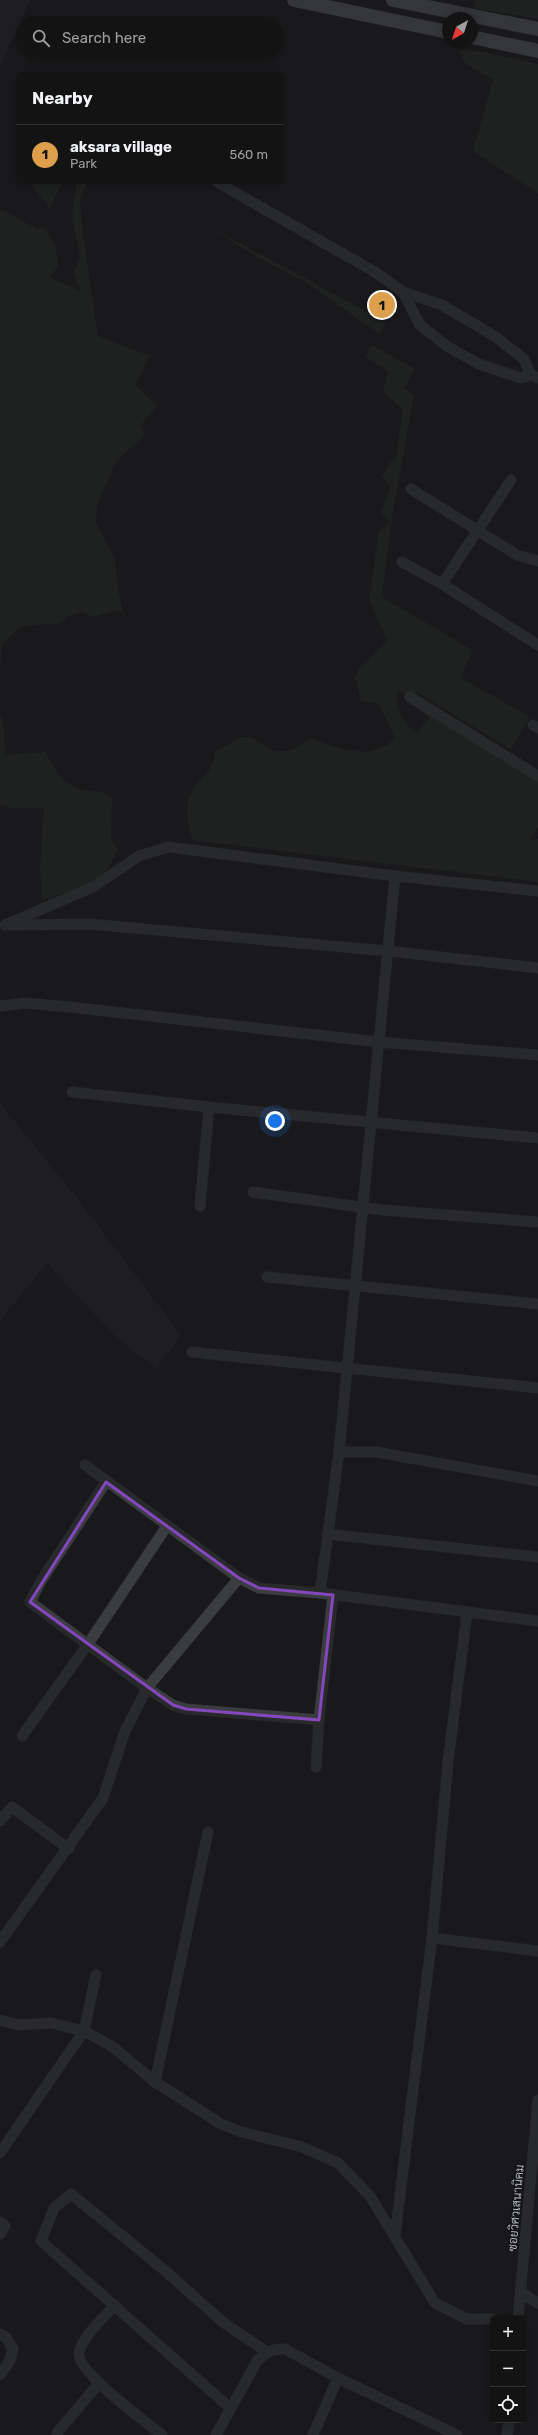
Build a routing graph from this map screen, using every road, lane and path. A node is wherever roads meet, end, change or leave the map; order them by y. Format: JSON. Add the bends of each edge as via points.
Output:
{"nodes":[{"id":1,"x":294,"y":0,"type":"edge"},
{"id":2,"x":393,"y":0,"type":"edge"},
{"id":3,"x":440,"y":5,"type":"edge"},
{"id":4,"x":538,"y":29,"type":"edge"},
{"id":5,"x":442,"y":31,"type":"edge"},
{"id":6,"x":478,"y":38,"type":"edge"},
{"id":7,"x":538,"y":51,"type":"edge"},
{"id":8,"x":221,"y":184,"type":"edge"},
{"id":9,"x":403,"y":292,"type":"junction"},
{"id":10,"x":534,"y":376,"type":"edge"},
{"id":11,"x":511,"y":480,"type":"dead end"},
{"id":12,"x":412,"y":489,"type":"dead end"},
{"id":13,"x":477,"y":531,"type":"junction"},
{"id":14,"x":538,"y":561,"type":"edge"},
{"id":15,"x":402,"y":562,"type":"dead end"},
{"id":16,"x":442,"y":584,"type":"junction"},
{"id":17,"x":538,"y":645,"type":"edge"},
{"id":18,"x":410,"y":697,"type":"dead end"},
{"id":19,"x":538,"y":776,"type":"edge"},
{"id":20,"x":395,"y":876,"type":"junction"},
{"id":21,"x":538,"y":891,"type":"edge"},
{"id":22,"x":3,"y":926,"type":"edge"},
{"id":23,"x":388,"y":951,"type":"junction"},
{"id":24,"x":538,"y":968,"type":"edge"},
{"id":25,"x":0,"y":1006,"type":"edge"},
{"id":26,"x":379,"y":1042,"type":"junction"},
{"id":27,"x":538,"y":1055,"type":"edge"},
{"id":28,"x":72,"y":1092,"type":"dead end"},
{"id":29,"x":209,"y":1107,"type":"junction"},
{"id":30,"x":371,"y":1123,"type":"junction"},
{"id":31,"x":538,"y":1138,"type":"edge"},
{"id":32,"x":252,"y":1192,"type":"dead end"},
{"id":33,"x":200,"y":1206,"type":"dead end"},
{"id":34,"x":362,"y":1207,"type":"junction"},
{"id":35,"x":538,"y":1222,"type":"edge"},
{"id":36,"x":267,"y":1277,"type":"dead end"},
{"id":37,"x":355,"y":1286,"type":"junction"},
{"id":38,"x":538,"y":1304,"type":"edge"},
{"id":39,"x":192,"y":1352,"type":"dead end"},
{"id":40,"x":347,"y":1368,"type":"junction"},
{"id":41,"x":538,"y":1388,"type":"edge"},
{"id":42,"x":339,"y":1452,"type":"junction"},
{"id":43,"x":85,"y":1466,"type":"dead end"},
{"id":44,"x":538,"y":1480,"type":"edge"},
{"id":45,"x":106,"y":1482,"type":"junction"},
{"id":46,"x":167,"y":1526,"type":"junction"},
{"id":47,"x":327,"y":1534,"type":"junction"},
{"id":48,"x":538,"y":1557,"type":"edge"},
{"id":49,"x":239,"y":1578,"type":"junction"},
{"id":50,"x":320,"y":1593,"type":"junction"},
{"id":51,"x":332,"y":1595,"type":"junction"},
{"id":52,"x":467,"y":1613,"type":"junction"},
{"id":53,"x":538,"y":1621,"type":"edge"},
{"id":54,"x":88,"y":1644,"type":"junction"},
{"id":55,"x":147,"y":1688,"type":"junction"},
{"id":56,"x":319,"y":1720,"type":"junction"},
{"id":57,"x":22,"y":1736,"type":"dead end"},
{"id":58,"x":316,"y":1767,"type":"dead end"},
{"id":59,"x":0,"y":1821,"type":"edge"},
{"id":60,"x":208,"y":1832,"type":"dead end"},
{"id":61,"x":69,"y":1849,"type":"junction"},
{"id":62,"x":432,"y":1938,"type":"junction"},
{"id":63,"x":0,"y":1942,"type":"edge"},
{"id":64,"x":538,"y":1951,"type":"edge"},
{"id":65,"x":96,"y":1975,"type":"dead end"},
{"id":66,"x":0,"y":2020,"type":"edge"},
{"id":67,"x":84,"y":2031,"type":"junction"},
{"id":68,"x":155,"y":2082,"type":"junction"},
{"id":69,"x":538,"y":2100,"type":"edge"},
{"id":70,"x":0,"y":2153,"type":"edge"},
{"id":71,"x":0,"y":2222,"type":"edge"},
{"id":72,"x":0,"y":2234,"type":"edge"},
{"id":73,"x":395,"y":2236,"type":"junction"},
{"id":74,"x":522,"y":2293,"type":"junction"},
{"id":75,"x":538,"y":2303,"type":"edge"},
{"id":76,"x":116,"y":2305,"type":"junction"},
{"id":77,"x":518,"y":2315,"type":"edge"},
{"id":78,"x":490,"y":2319,"type":"edge"},
{"id":79,"x":0,"y":2334,"type":"edge"},
{"id":80,"x":267,"y":2352,"type":"junction"},
{"id":81,"x":0,"y":2375,"type":"edge"},
{"id":82,"x":338,"y":2378,"type":"junction"},
{"id":83,"x":99,"y":2383,"type":"junction"},
{"id":84,"x":229,"y":2407,"type":"junction"},
{"id":85,"x":509,"y":2423,"type":"edge"},
{"id":86,"x":57,"y":2433,"type":"dead end"},
{"id":87,"x":162,"y":2435,"type":"edge"},
{"id":88,"x":216,"y":2435,"type":"edge"},
{"id":89,"x":313,"y":2435,"type":"edge"},
{"id":90,"x":457,"y":2435,"type":"edge"},
{"id":91,"x":507,"y":2435,"type":"edge"}],
"edges":[{"from":1,"to":5,"type":"main road"},
{"from":2,"to":3,"type":"main road"},
{"from":3,"to":4,"type":"main road"},
{"from":6,"to":7,"type":"main road"},
{"from":8,"to":9,"type":"street","via":[[375,272]]},
{"from":9,"to":10,"type":"street","via":[[442,305],[496,337],[524,360]]},
{"from":9,"to":10,"type":"street","via":[[420,325],[448,347],[479,364],[521,378]]},
{"from":11,"to":13,"type":"street"},
{"from":12,"to":13,"type":"street"},
{"from":13,"to":14,"type":"street","via":[[517,555]]},
{"from":13,"to":16,"type":"street"},
{"from":15,"to":16,"type":"street"},
{"from":16,"to":17,"type":"street"},
{"from":18,"to":19,"type":"street"},
{"from":20,"to":21,"type":"street"},
{"from":20,"to":22,"type":"street","via":[[168,847],[140,856],[93,888]]},
{"from":20,"to":23,"type":"street"},
{"from":22,"to":23,"type":"street","via":[[89,924]]},
{"from":23,"to":24,"type":"street"},
{"from":23,"to":26,"type":"street"},
{"from":25,"to":26,"type":"street","via":[[25,1003],[70,1007]]},
{"from":26,"to":27,"type":"street"},
{"from":26,"to":30,"type":"street"},
{"from":28,"to":29,"type":"street"},
{"from":29,"to":30,"type":"street"},
{"from":29,"to":33,"type":"street"},
{"from":30,"to":31,"type":"street"},
{"from":30,"to":34,"type":"street"},
{"from":32,"to":34,"type":"street"},
{"from":34,"to":35,"type":"street"},
{"from":34,"to":37,"type":"street"},
{"from":36,"to":37,"type":"street"},
{"from":37,"to":38,"type":"street"},
{"from":37,"to":40,"type":"street"},
{"from":39,"to":40,"type":"street"},
{"from":40,"to":41,"type":"street"},
{"from":40,"to":42,"type":"street"},
{"from":42,"to":44,"type":"street","via":[[376,1452]]},
{"from":42,"to":47,"type":"street"},
{"from":43,"to":45,"type":"street"},
{"from":45,"to":46,"type":"street"},
{"from":45,"to":54,"type":"street","via":[[30,1599],[39,1610]]},
{"from":46,"to":49,"type":"street"},
{"from":46,"to":54,"type":"street"},
{"from":47,"to":48,"type":"street"},
{"from":47,"to":50,"type":"street"},
{"from":49,"to":50,"type":"street","via":[[258,1588]]},
{"from":49,"to":55,"type":"street"},
{"from":50,"to":51,"type":"street"},
{"from":51,"to":52,"type":"street"},
{"from":51,"to":56,"type":"street"},
{"from":52,"to":53,"type":"street"},
{"from":52,"to":62,"type":"street","via":[[448,1762]]},
{"from":54,"to":55,"type":"street"},
{"from":54,"to":57,"type":"street"},
{"from":55,"to":56,"type":"street","via":[[173,1705],[186,1709]]},
{"from":55,"to":61,"type":"street","via":[[124,1731],[103,1798]]},
{"from":56,"to":58,"type":"street"},
{"from":59,"to":61,"type":"street","via":[[12,1807]]},
{"from":60,"to":68,"type":"street"},
{"from":61,"to":63,"type":"street"},
{"from":62,"to":64,"type":"street"},
{"from":62,"to":73,"type":"street"},
{"from":65,"to":67,"type":"street"},
{"from":66,"to":67,"type":"street","via":[[18,2025],[51,2023]]},
{"from":67,"to":68,"type":"street","via":[[114,2048]]},
{"from":67,"to":70,"type":"street"},
{"from":68,"to":73,"type":"street","via":[[221,2124],[241,2132],[302,2147],[338,2162],[370,2196]]},
{"from":69,"to":74,"type":"street","name":"ซอยวิศวเสนานิคม"},
{"from":71,"to":72,"type":"street","via":[[5,2226]]},
{"from":73,"to":78,"type":"street","via":[[402,2252],[435,2303],[467,2319]]},
{"from":74,"to":75,"type":"street"},
{"from":74,"to":77,"type":"street","name":"ซอยวิศวเสนานิคม"},
{"from":76,"to":80,"type":"street","via":[[41,2242],[54,2208],[71,2194],[224,2323]]},
{"from":76,"to":83,"type":"street","via":[[87,2337],[79,2355],[81,2364]]},
{"from":76,"to":84,"type":"street"},
{"from":79,"to":81,"type":"street","via":[[6,2337],[13,2349],[10,2361]]},
{"from":80,"to":82,"type":"street","via":[[276,2348],[285,2349]]},
{"from":80,"to":84,"type":"street","via":[[257,2361]]},
{"from":82,"to":89,"type":"street"},
{"from":82,"to":90,"type":"street"},
{"from":83,"to":86,"type":"street"},
{"from":83,"to":87,"type":"street"},
{"from":84,"to":88,"type":"street"},
{"from":85,"to":91,"type":"street"}]}
